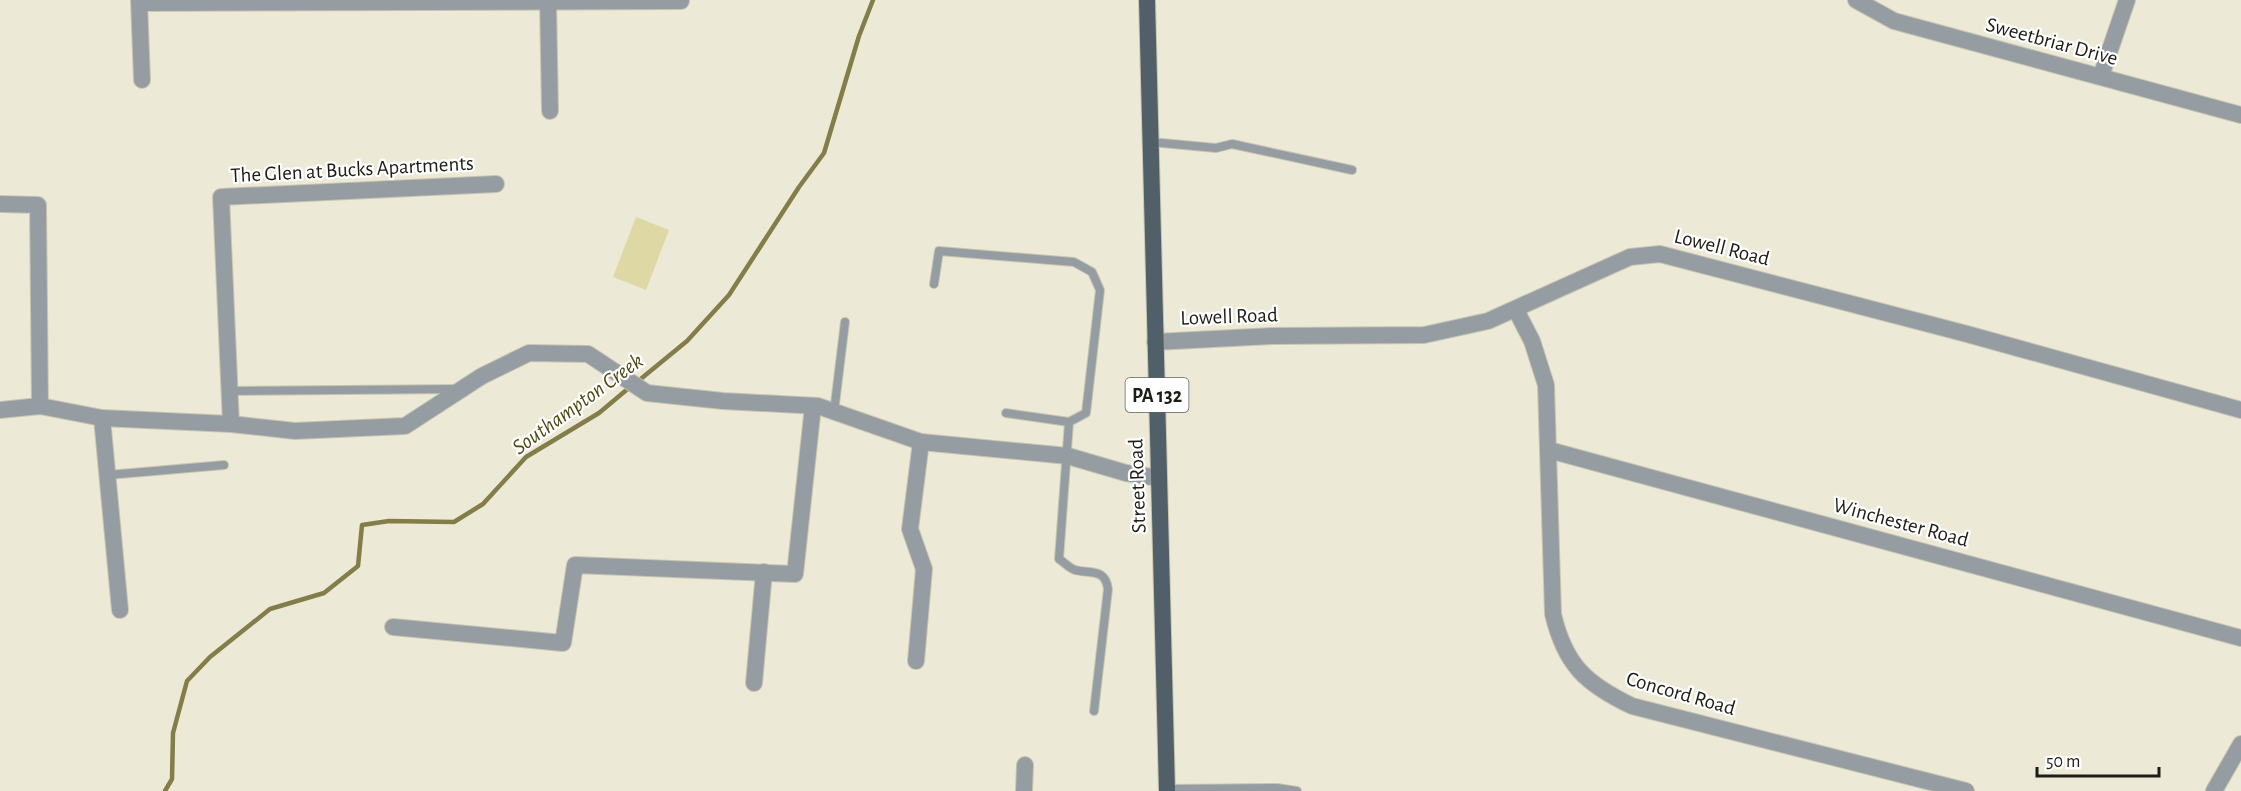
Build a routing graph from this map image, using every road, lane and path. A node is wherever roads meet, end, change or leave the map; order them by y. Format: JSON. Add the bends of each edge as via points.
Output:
{"nodes":[{"id":1,"x":1147,"y":0,"type":"edge"},
{"id":2,"x":1856,"y":0,"type":"edge"},
{"id":3,"x":2127,"y":0,"type":"edge"},
{"id":4,"x":549,"y":1,"type":"edge"},
{"id":5,"x":681,"y":1,"type":"edge"},
{"id":6,"x":140,"y":2,"type":"edge"},
{"id":7,"x":2101,"y":76,"type":"junction"},
{"id":8,"x":142,"y":80,"type":"dead end"},
{"id":9,"x":550,"y":111,"type":"dead end"},
{"id":10,"x":2241,"y":115,"type":"edge"},
{"id":11,"x":1151,"y":142,"type":"junction"},
{"id":12,"x":1352,"y":170,"type":"dead end"},
{"id":13,"x":496,"y":184,"type":"dead end"},
{"id":14,"x":0,"y":204,"type":"edge"},
{"id":15,"x":934,"y":284,"type":"dead end"},
{"id":16,"x":1516,"y":310,"type":"junction"},
{"id":17,"x":845,"y":322,"type":"dead end"},
{"id":18,"x":1155,"y":342,"type":"junction"},
{"id":19,"x":461,"y":389,"type":"junction"},
{"id":20,"x":230,"y":391,"type":"junction"},
{"id":21,"x":813,"y":405,"type":"junction"},
{"id":22,"x":40,"y":406,"type":"junction"},
{"id":23,"x":0,"y":410,"type":"edge"},
{"id":24,"x":2241,"y":410,"type":"edge"},
{"id":25,"x":834,"y":412,"type":"junction"},
{"id":26,"x":1006,"y":413,"type":"dead end"},
{"id":27,"x":102,"y":418,"type":"junction"},
{"id":28,"x":1069,"y":422,"type":"junction"},
{"id":29,"x":231,"y":423,"type":"junction"},
{"id":30,"x":921,"y":442,"type":"junction"},
{"id":31,"x":1549,"y":450,"type":"junction"},
{"id":32,"x":1068,"y":456,"type":"junction"},
{"id":33,"x":224,"y":465,"type":"dead end"},
{"id":34,"x":108,"y":475,"type":"junction"},
{"id":35,"x":1160,"y":478,"type":"junction"},
{"id":36,"x":764,"y":572,"type":"junction"},
{"id":37,"x":120,"y":610,"type":"dead end"},
{"id":38,"x":393,"y":627,"type":"dead end"},
{"id":39,"x":2241,"y":638,"type":"edge"},
{"id":40,"x":916,"y":661,"type":"dead end"},
{"id":41,"x":754,"y":684,"type":"dead end"},
{"id":42,"x":1094,"y":711,"type":"dead end"},
{"id":43,"x":2241,"y":744,"type":"edge"},
{"id":44,"x":1025,"y":765,"type":"dead end"},
{"id":45,"x":1167,"y":790,"type":"edge"},
{"id":46,"x":1024,"y":791,"type":"edge"},
{"id":47,"x":1297,"y":791,"type":"edge"},
{"id":48,"x":1966,"y":791,"type":"edge"},
{"id":49,"x":2214,"y":791,"type":"edge"}],
"edges":[{"from":1,"to":11,"type":"main road","name":"Street Road","number":"PA 132"},
{"from":2,"to":7,"type":"street","name":"Sweetbriar Drive","via":[[1894,21]]},
{"from":3,"to":7,"type":"street"},
{"from":4,"to":5,"type":"street"},
{"from":4,"to":6,"type":"street"},
{"from":4,"to":9,"type":"street"},
{"from":6,"to":8,"type":"street"},
{"from":7,"to":10,"type":"street","name":"Sweetbriar Drive"},
{"from":11,"to":12,"type":"lane","via":[[1216,148],[1232,144]]},
{"from":11,"to":18,"type":"main road","name":"Street Road","number":"PA 132"},
{"from":13,"to":20,"type":"street","name":"The Glen at Bucks Apartments","via":[[221,197]]},
{"from":14,"to":22,"type":"street","via":[[38,205]]},
{"from":15,"to":28,"type":"lane","via":[[939,251],[1074,262],[1092,272],[1100,290],[1086,413]]},
{"from":16,"to":18,"type":"street","name":"Lowell Road","via":[[1466,328],[1424,335]]},
{"from":16,"to":24,"type":"street","name":"Lowell Road","via":[[1630,257],[1660,254]]},
{"from":16,"to":31,"type":"street","name":"Concord Road","via":[[1532,341],[1546,385]]},
{"from":17,"to":25,"type":"lane"},
{"from":18,"to":35,"type":"main road","name":"Street Road","number":"PA 132"},
{"from":19,"to":20,"type":"lane"},
{"from":19,"to":21,"type":"street","via":[[529,353],[588,354],[647,393]]},
{"from":19,"to":29,"type":"street","via":[[405,426],[295,431]]},
{"from":20,"to":29,"type":"street","name":"The Glen at Bucks Apartments"},
{"from":21,"to":25,"type":"street"},
{"from":21,"to":36,"type":"street","via":[[795,574]]},
{"from":22,"to":23,"type":"street"},
{"from":22,"to":27,"type":"street"},
{"from":25,"to":30,"type":"street"},
{"from":26,"to":28,"type":"lane"},
{"from":27,"to":29,"type":"street"},
{"from":27,"to":34,"type":"street"},
{"from":28,"to":32,"type":"lane"},
{"from":30,"to":32,"type":"street"},
{"from":30,"to":40,"type":"street","via":[[910,529],[924,569]]},
{"from":31,"to":39,"type":"street","name":"Winchester Road"},
{"from":31,"to":48,"type":"street","name":"Concord Road","via":[[1553,614],[1567,655],[1587,679],[1632,706]]},
{"from":32,"to":35,"type":"street","via":[[1126,473]]},
{"from":32,"to":42,"type":"lane","via":[[1059,559],[1073,569],[1098,572],[1108,589]]},
{"from":33,"to":34,"type":"lane"},
{"from":34,"to":37,"type":"street"},
{"from":35,"to":45,"type":"main road","name":"Street Road","number":"PA 132"},
{"from":36,"to":38,"type":"street","via":[[575,565],[563,643]]},
{"from":36,"to":41,"type":"street"},
{"from":43,"to":49,"type":"street"},
{"from":44,"to":46,"type":"street"},
{"from":45,"to":47,"type":"lane"}]}
